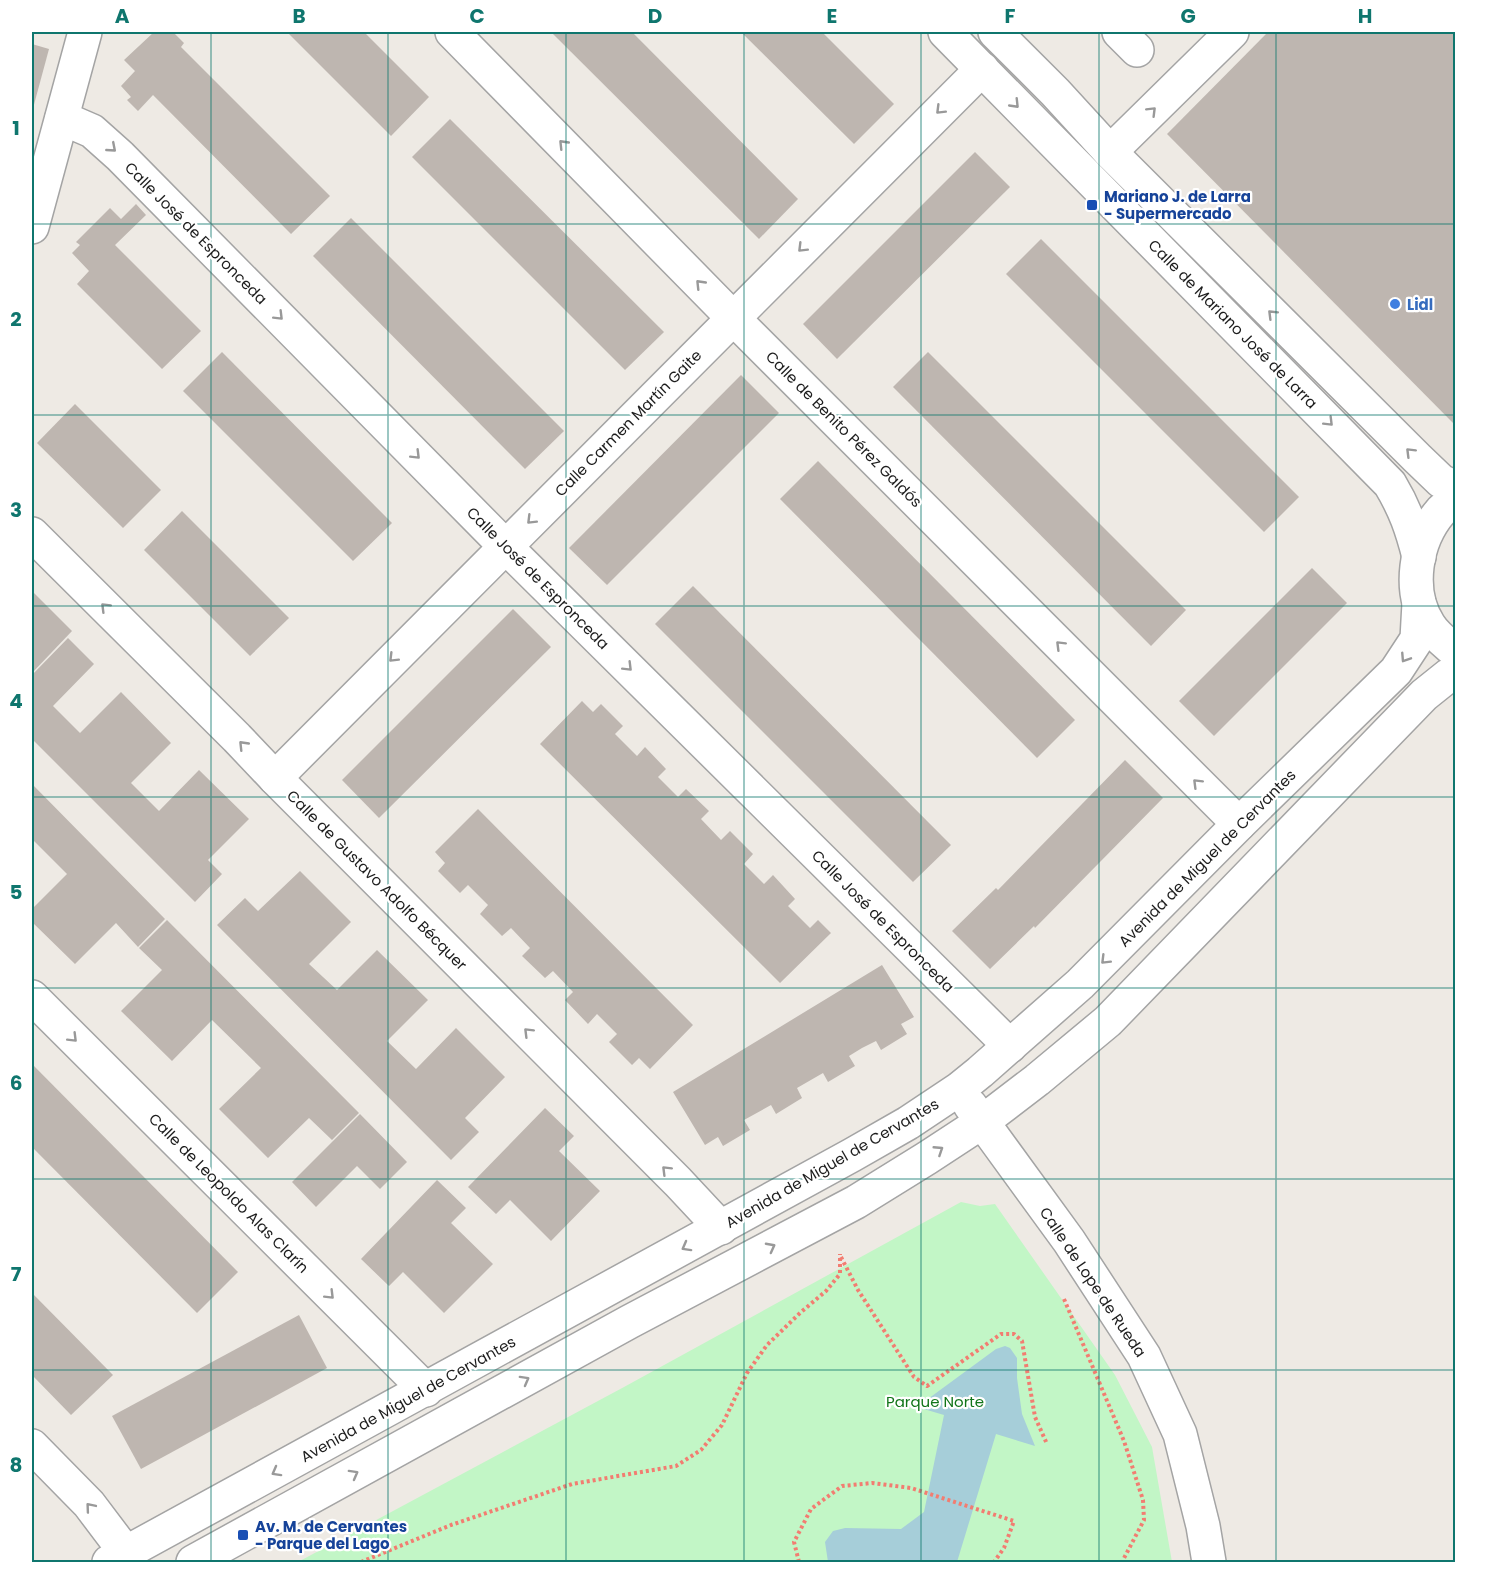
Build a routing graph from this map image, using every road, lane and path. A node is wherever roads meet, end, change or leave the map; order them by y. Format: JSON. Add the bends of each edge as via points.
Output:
{"nodes":[{"id":1,"x":85,"y":32,"type":"edge"},
{"id":2,"x":452,"y":32,"type":"edge"},
{"id":3,"x":945,"y":32,"type":"edge"},
{"id":4,"x":1232,"y":32,"type":"edge"},
{"id":5,"x":1010,"y":37,"type":"edge"},
{"id":6,"x":982,"y":69,"type":"junction"},
{"id":7,"x":62,"y":118,"type":"junction"},
{"id":8,"x":1110,"y":152,"type":"junction"},
{"id":9,"x":32,"y":227,"type":"edge"},
{"id":10,"x":733,"y":318,"type":"junction"},
{"id":11,"x":1455,"y":488,"type":"edge"},
{"id":12,"x":1455,"y":499,"type":"edge"},
{"id":13,"x":32,"y":534,"type":"edge"},
{"id":14,"x":505,"y":546,"type":"junction"},
{"id":15,"x":1419,"y":557,"type":"junction"},
{"id":16,"x":1419,"y":603,"type":"junction"},
{"id":17,"x":1455,"y":652,"type":"edge"},
{"id":18,"x":1455,"y":673,"type":"edge"},
{"id":19,"x":274,"y":778,"type":"junction"},
{"id":20,"x":1239,"y":824,"type":"junction"},
{"id":21,"x":32,"y":997,"type":"edge"},
{"id":22,"x":1010,"y":1046,"type":"junction"},
{"id":23,"x":958,"y":1089,"type":"junction"},
{"id":24,"x":982,"y":1122,"type":"junction"},
{"id":25,"x":721,"y":1228,"type":"junction"},
{"id":26,"x":1063,"y":1296,"type":"dead end"},
{"id":27,"x":426,"y":1390,"type":"junction"},
{"id":28,"x":1047,"y":1444,"type":"dead end"},
{"id":29,"x":32,"y":1446,"type":"edge"},
{"id":30,"x":118,"y":1558,"type":"edge"},
{"id":31,"x":193,"y":1563,"type":"edge"},
{"id":32,"x":361,"y":1563,"type":"edge"},
{"id":33,"x":799,"y":1563,"type":"edge"},
{"id":34,"x":994,"y":1563,"type":"edge"},
{"id":35,"x":1122,"y":1563,"type":"edge"},
{"id":36,"x":1209,"y":1563,"type":"edge"}],
"edges":[{"from":1,"to":7,"type":"street"},
{"from":10,"to":2,"type":"street","name":"Calle de Benito Pérez Galdós","one_way":true},
{"from":3,"to":6,"type":"street","name":"Calle de Mariano José de Larra"},
{"from":8,"to":4,"type":"street","one_way":true},
{"from":5,"to":8,"type":"street"},
{"from":6,"to":10,"type":"street","name":"Calle Carmen Martín Gaite","one_way":true},
{"from":6,"to":15,"type":"street","name":"Calle de Mariano José de Larra","one_way":true,"via":[[1390,484],[1404,507]]},
{"from":7,"to":9,"type":"street"},
{"from":7,"to":14,"type":"street","name":"Calle José de Espronceda","one_way":true,"via":[[92,131],[120,156]]},
{"from":11,"to":8,"type":"street","one_way":true,"via":[[1441,481],[1417,458]]},
{"from":10,"to":14,"type":"street","name":"Calle Carmen Martín Gaite","one_way":true},
{"from":20,"to":10,"type":"street","name":"Calle de Benito Pérez Galdós","one_way":true},
{"from":12,"to":15,"type":"street","via":[[1426,533]]},
{"from":19,"to":13,"type":"street","name":"Calle de Gustavo Adolfo Bécquer","one_way":true},
{"from":14,"to":19,"type":"street","name":"Calle Carmen Martín Gaite","one_way":true},
{"from":14,"to":22,"type":"street","name":"Calle José de Espronceda","one_way":true},
{"from":15,"to":16,"type":"street"},
{"from":16,"to":17,"type":"street","via":[[1429,626]]},
{"from":16,"to":20,"type":"street","name":"Avenida de Miguel de Cervantes","one_way":true,"via":[[1417,639],[1396,671]]},
{"from":18,"to":24,"type":"street","via":[[1424,695],[1108,1021]]},
{"from":25,"to":19,"type":"street","name":"Calle de Gustavo Adolfo Bécquer","one_way":true},
{"from":20,"to":22,"type":"street","name":"Avenida de Miguel de Cervantes","one_way":true,"via":[[1080,984]]},
{"from":21,"to":27,"type":"street","name":"Calle de Leopoldo Alas Clarín","one_way":true},
{"from":22,"to":23,"type":"street","name":"Avenida de Miguel de Cervantes"},
{"from":23,"to":24,"type":"street","name":"Calle de Lope de Rueda"},
{"from":23,"to":25,"type":"street","name":"Avenida de Miguel de Cervantes","via":[[908,1123]]},
{"from":31,"to":24,"type":"street","one_way":true,"via":[[629,1322],[856,1202]]},
{"from":24,"to":36,"type":"street","name":"Calle de Lope de Rueda","via":[[1069,1241],[1144,1356],[1180,1434]]},
{"from":25,"to":27,"type":"street","name":"Avenida de Miguel de Cervantes","one_way":true},
{"from":26,"to":35,"type":"path","via":[[1124,1441],[1143,1500],[1144,1520]]},
{"from":27,"to":30,"type":"street","name":"Avenida de Miguel de Cervantes","one_way":true},
{"from":28,"to":32,"type":"path","via":[[1035,1417],[1022,1341],[1014,1334],[1001,1334],[927,1386],[914,1377],[894,1347],[840,1254],[840,1274],[767,1345],[747,1373],[722,1425],[701,1450],[676,1466],[572,1484],[451,1525]]},
{"from":30,"to":29,"type":"street","one_way":true,"via":[[88,1504]]},
{"from":33,"to":34,"type":"path","via":[[794,1542],[811,1509],[842,1486],[872,1483],[911,1488],[1014,1521]]}]}
